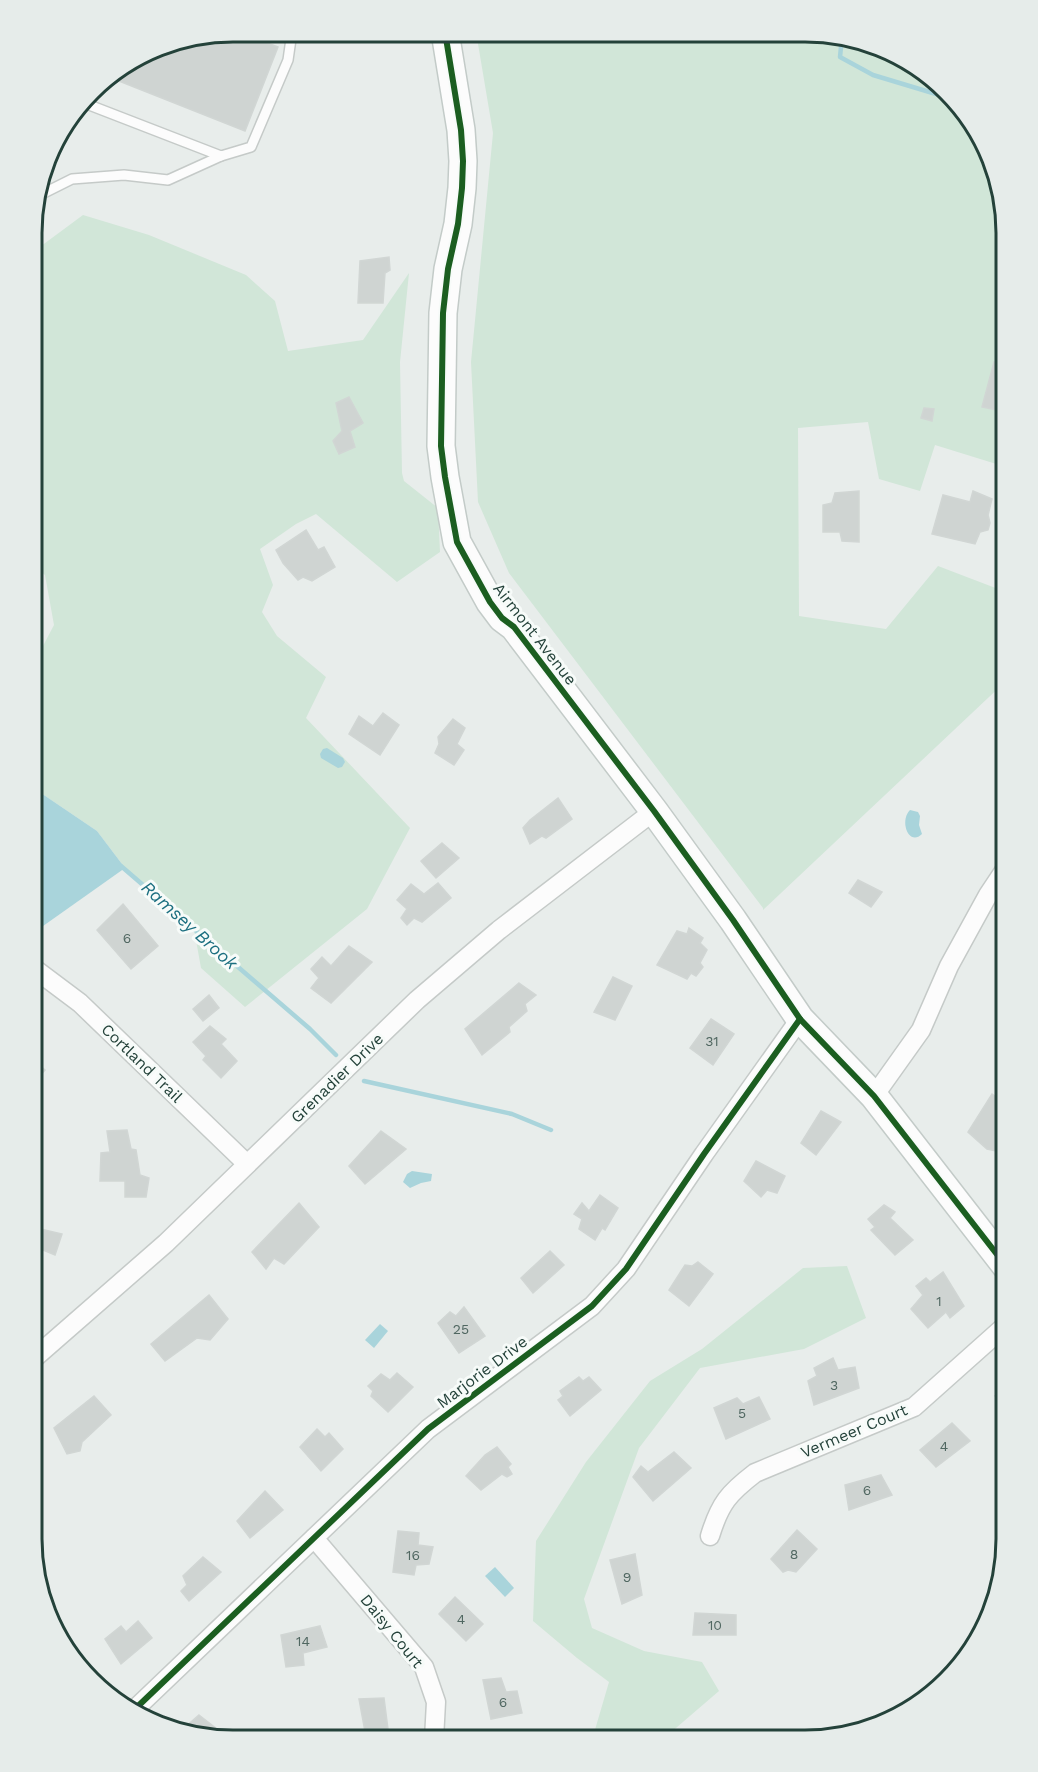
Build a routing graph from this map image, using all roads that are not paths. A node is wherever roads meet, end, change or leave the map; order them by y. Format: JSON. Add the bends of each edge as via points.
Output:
{"nodes":[{"id":1,"x":291,"y":42,"type":"edge"},
{"id":2,"x":447,"y":42,"type":"edge"},
{"id":3,"x":90,"y":106,"type":"edge"},
{"id":4,"x":221,"y":156,"type":"junction"},
{"id":5,"x":47,"y":191,"type":"edge"},
{"id":6,"x":654,"y":811,"type":"junction"},
{"id":7,"x":996,"y":883,"type":"edge"},
{"id":8,"x":42,"y":974,"type":"edge"},
{"id":9,"x":800,"y":1018,"type":"junction"},
{"id":10,"x":874,"y":1096,"type":"junction"},
{"id":11,"x":247,"y":1164,"type":"junction"},
{"id":12,"x":996,"y":1253,"type":"edge"},
{"id":13,"x":996,"y":1334,"type":"edge"},
{"id":14,"x":42,"y":1346,"type":"edge"},
{"id":15,"x":710,"y":1536,"type":"dead end"},
{"id":16,"x":314,"y":1538,"type":"junction"},
{"id":17,"x":139,"y":1705,"type":"edge"},
{"id":18,"x":434,"y":1730,"type":"edge"}],
"edges":[{"from":1,"to":4,"type":"lane","via":[[288,60],[251,147]]},
{"from":2,"to":6,"type":"street","name":"Airmont Avenue","via":[[463,161],[458,224],[443,313],[441,446],[457,542],[490,602],[514,627]]},
{"from":3,"to":4,"type":"lane"},
{"from":4,"to":5,"type":"lane","via":[[168,180],[124,176],[72,179]]},
{"from":6,"to":9,"type":"street","name":"Airmont Avenue"},
{"from":6,"to":11,"type":"street","name":"Grenadier Drive","via":[[499,930],[417,1000]]},
{"from":7,"to":10,"type":"street","via":[[949,966],[921,1030]]},
{"from":8,"to":11,"type":"street","name":"Cortland Trail","via":[[80,1003]]},
{"from":9,"to":10,"type":"street","name":"Airmont Avenue"},
{"from":9,"to":16,"type":"street","name":"Marjorie Drive","via":[[626,1269],[592,1306],[428,1429]]},
{"from":10,"to":12,"type":"street","name":"Airmont Avenue"},
{"from":11,"to":14,"type":"street","name":"Grenadier Drive","via":[[166,1243]]},
{"from":13,"to":15,"type":"street","name":"Vermeer Court","via":[[914,1407],[755,1473],[733,1490],[716,1515]]},
{"from":16,"to":17,"type":"street","name":"Marjorie Drive"},
{"from":16,"to":18,"type":"street","name":"Daisy Court","via":[[424,1667],[436,1702]]}]}
